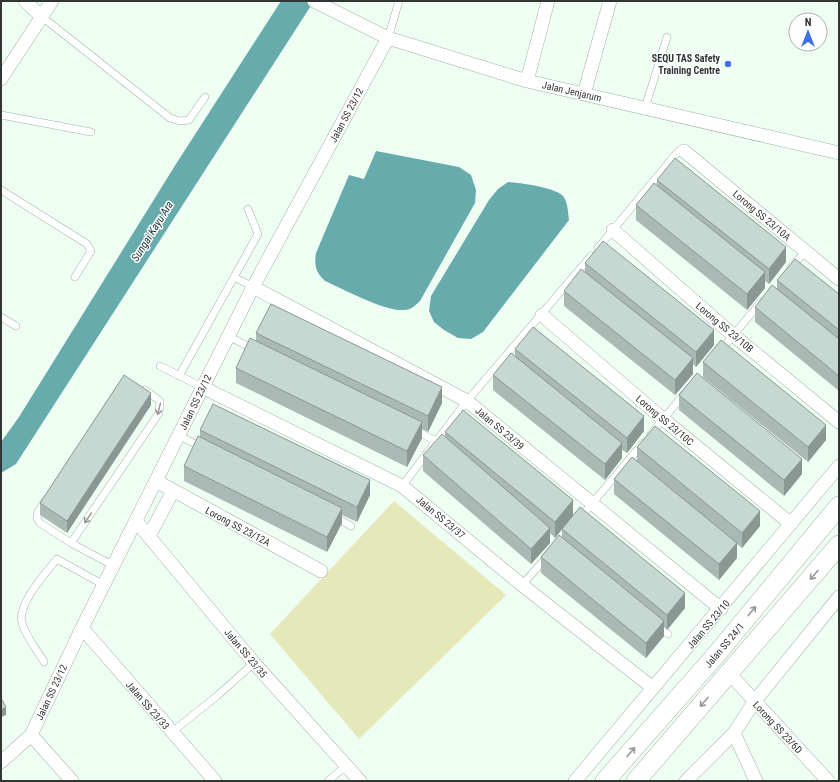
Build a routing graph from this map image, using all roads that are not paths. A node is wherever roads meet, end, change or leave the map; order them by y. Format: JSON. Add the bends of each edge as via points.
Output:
{"nodes":[{"id":1,"x":24,"y":1,"type":"edge"},
{"id":2,"x":52,"y":1,"type":"edge"},
{"id":3,"x":314,"y":1,"type":"edge"},
{"id":4,"x":399,"y":1,"type":"edge"},
{"id":5,"x":548,"y":1,"type":"edge"},
{"id":6,"x":610,"y":1,"type":"edge"},
{"id":7,"x":41,"y":16,"type":"junction"},
{"id":8,"x":667,"y":37,"type":"dead end"},
{"id":9,"x":388,"y":38,"type":"junction"},
{"id":10,"x":1,"y":79,"type":"edge"},
{"id":11,"x":527,"y":81,"type":"junction"},
{"id":12,"x":584,"y":94,"type":"junction"},
{"id":13,"x":205,"y":97,"type":"dead end"},
{"id":14,"x":645,"y":108,"type":"junction"},
{"id":15,"x":1,"y":115,"type":"edge"},
{"id":16,"x":91,"y":132,"type":"dead end"},
{"id":17,"x":684,"y":151,"type":"joint"},
{"id":18,"x":839,"y":153,"type":"edge"},
{"id":19,"x":1,"y":190,"type":"edge"},
{"id":20,"x":248,"y":209,"type":"dead end"},
{"id":21,"x":613,"y":230,"type":"junction"},
{"id":22,"x":806,"y":251,"type":"junction"},
{"id":23,"x":785,"y":275,"type":"edge"},
{"id":24,"x":75,"y":277,"type":"dead end"},
{"id":25,"x":234,"y":277,"type":"junction"},
{"id":26,"x":839,"y":279,"type":"edge"},
{"id":27,"x":253,"y":287,"type":"junction"},
{"id":28,"x":764,"y":299,"type":"edge"},
{"id":29,"x":542,"y":314,"type":"junction"},
{"id":30,"x":1,"y":317,"type":"edge"},
{"id":31,"x":16,"y":326,"type":"dead end"},
{"id":32,"x":733,"y":335,"type":"junction"},
{"id":33,"x":228,"y":336,"type":"junction"},
{"id":34,"x":259,"y":352,"type":"edge"},
{"id":35,"x":713,"y":359,"type":"edge"},
{"id":36,"x":160,"y":366,"type":"dead end"},
{"id":37,"x":179,"y":376,"type":"junction"},
{"id":38,"x":136,"y":384,"type":"edge"},
{"id":39,"x":202,"y":387,"type":"junction"},
{"id":40,"x":688,"y":389,"type":"edge"},
{"id":41,"x":467,"y":401,"type":"junction"},
{"id":42,"x":663,"y":419,"type":"junction"},
{"id":43,"x":839,"y":422,"type":"edge"},
{"id":44,"x":408,"y":427,"type":"edge"},
{"id":45,"x":178,"y":436,"type":"junction"},
{"id":46,"x":436,"y":441,"type":"junction"},
{"id":47,"x":447,"y":451,"type":"edge"},
{"id":48,"x":213,"y":454,"type":"edge"},
{"id":49,"x":839,"y":466,"type":"edge"},
{"id":50,"x":156,"y":481,"type":"junction"},
{"id":51,"x":402,"y":486,"type":"junction"},
{"id":52,"x":173,"y":491,"type":"junction"},
{"id":53,"x":50,"y":492,"type":"edge"},
{"id":54,"x":591,"y":504,"type":"junction"},
{"id":55,"x":839,"y":506,"type":"edge"},
{"id":56,"x":330,"y":515,"type":"edge"},
{"id":57,"x":136,"y":521,"type":"junction"},
{"id":58,"x":577,"y":522,"type":"edge"},
{"id":59,"x":791,"y":524,"type":"junction"},
{"id":60,"x":351,"y":526,"type":"dead end"},
{"id":61,"x":149,"y":536,"type":"junction"},
{"id":62,"x":71,"y":543,"type":"junction"},
{"id":63,"x":839,"y":545,"type":"edge"},
{"id":64,"x":552,"y":551,"type":"edge"},
{"id":65,"x":114,"y":566,"type":"junction"},
{"id":66,"x":320,"y":570,"type":"dead end"},
{"id":67,"x":104,"y":585,"type":"junction"},
{"id":68,"x":522,"y":585,"type":"junction"},
{"id":69,"x":838,"y":602,"type":"edge"},
{"id":70,"x":721,"y":609,"type":"junction"},
{"id":71,"x":650,"y":619,"type":"edge"},
{"id":72,"x":82,"y":628,"type":"junction"},
{"id":73,"x":668,"y":634,"type":"dead end"},
{"id":74,"x":44,"y":662,"type":"dead end"},
{"id":75,"x":254,"y":662,"type":"junction"},
{"id":76,"x":729,"y":673,"type":"junction"},
{"id":77,"x":653,"y":688,"type":"junction"},
{"id":78,"x":754,"y":702,"type":"junction"},
{"id":79,"x":172,"y":732,"type":"junction"},
{"id":80,"x":734,"y":733,"type":"junction"},
{"id":81,"x":31,"y":735,"type":"junction"},
{"id":82,"x":1,"y":762,"type":"edge"},
{"id":83,"x":346,"y":766,"type":"junction"},
{"id":84,"x":72,"y":781,"type":"edge"},
{"id":85,"x":215,"y":781,"type":"edge"},
{"id":86,"x":328,"y":781,"type":"edge"},
{"id":87,"x":360,"y":781,"type":"edge"},
{"id":88,"x":575,"y":781,"type":"edge"},
{"id":89,"x":605,"y":781,"type":"edge"},
{"id":90,"x":636,"y":781,"type":"edge"},
{"id":91,"x":686,"y":781,"type":"edge"},
{"id":92,"x":756,"y":781,"type":"edge"},
{"id":93,"x":828,"y":781,"type":"edge"}],
"edges":[{"from":1,"to":7,"type":"street"},
{"from":2,"to":7,"type":"street"},
{"from":3,"to":9,"type":"street","name":"Jalan Jenjarum"},
{"from":4,"to":9,"type":"lane"},
{"from":5,"to":11,"type":"street"},
{"from":6,"to":12,"type":"street"},
{"from":7,"to":10,"type":"street"},
{"from":7,"to":13,"type":"lane","via":[[170,118],[189,120]]},
{"from":8,"to":14,"type":"lane"},
{"from":9,"to":11,"type":"street","name":"Jalan Jenjarum"},
{"from":9,"to":27,"type":"street","name":"Jalan SS 23/12"},
{"from":11,"to":12,"type":"street","name":"Jalan Jenjarum"},
{"from":12,"to":14,"type":"street","name":"Jalan Jenjarum"},
{"from":14,"to":18,"type":"street","name":"Jalan Jenjarum"},
{"from":15,"to":16,"type":"lane"},
{"from":17,"to":21,"type":"lane","via":[[675,154]]},
{"from":17,"to":22,"type":"street","name":"Lorong SS 23/10A"},
{"from":19,"to":24,"type":"lane","via":[[87,244],[91,251]]},
{"from":20,"to":25,"type":"lane","via":[[258,234]]},
{"from":21,"to":29,"type":"lane"},
{"from":21,"to":32,"type":"street","name":"Lorong SS 23/10B"},
{"from":22,"to":23,"type":"lane"},
{"from":22,"to":26,"type":"street","name":"Lorong SS 23/10A"},
{"from":25,"to":27,"type":"lane"},
{"from":25,"to":37,"type":"lane"},
{"from":27,"to":33,"type":"street","name":"Jalan SS 23/12"},
{"from":27,"to":41,"type":"street","name":"Jalan SS 23/39"},
{"from":28,"to":32,"type":"lane"},
{"from":29,"to":41,"type":"lane"},
{"from":29,"to":42,"type":"street","name":"Lorong SS 23/10C"},
{"from":30,"to":31,"type":"lane"},
{"from":32,"to":35,"type":"lane"},
{"from":32,"to":43,"type":"street","name":"Lorong SS 23/10B"},
{"from":33,"to":34,"type":"lane"},
{"from":33,"to":39,"type":"street","name":"Jalan SS 23/12"},
{"from":36,"to":37,"type":"lane"},
{"from":37,"to":39,"type":"lane"},
{"from":38,"to":62,"type":"lane","one_way":true,"via":[[160,401],[159,413]]},
{"from":39,"to":45,"type":"street","name":"Jalan SS 23/12"},
{"from":39,"to":51,"type":"street","name":"Jalan SS 23/37"},
{"from":40,"to":42,"type":"lane"},
{"from":41,"to":46,"type":"lane"},
{"from":41,"to":54,"type":"street","name":"Jalan SS 23/39"},
{"from":42,"to":54,"type":"lane"},
{"from":42,"to":59,"type":"street","name":"Lorong SS 23/10C"},
{"from":44,"to":46,"type":"lane"},
{"from":45,"to":48,"type":"lane"},
{"from":45,"to":50,"type":"street","name":"Jalan SS 23/12"},
{"from":46,"to":47,"type":"lane"},
{"from":46,"to":51,"type":"lane"},
{"from":49,"to":59,"type":"street","name":"Jalan SS 23/10"},
{"from":50,"to":52,"type":"street","name":"Lorong SS 23/12A"},
{"from":50,"to":57,"type":"street","name":"Jalan SS 23/12"},
{"from":51,"to":68,"type":"street","name":"Jalan SS 23/37"},
{"from":52,"to":61,"type":"street"},
{"from":52,"to":66,"type":"street","name":"Lorong SS 23/12A"},
{"from":53,"to":62,"type":"lane","via":[[37,518],[40,523]]},
{"from":54,"to":58,"type":"lane"},
{"from":54,"to":70,"type":"street","name":"Jalan SS 23/39"},
{"from":89,"to":55,"type":"main road","name":"Jalan SS 24/1","one_way":true,"via":[[715,656]]},
{"from":56,"to":60,"type":"lane"},
{"from":57,"to":61,"type":"street","name":"Jalan SS 23/35"},
{"from":57,"to":65,"type":"street","name":"Jalan SS 23/12"},
{"from":59,"to":70,"type":"street","name":"Jalan SS 23/10"},
{"from":61,"to":75,"type":"street","name":"Jalan SS 23/35"},
{"from":62,"to":65,"type":"lane"},
{"from":63,"to":76,"type":"main road","one_way":true},
{"from":64,"to":68,"type":"lane"},
{"from":65,"to":67,"type":"street","name":"Jalan SS 23/12"},
{"from":67,"to":72,"type":"street","name":"Jalan SS 23/12"},
{"from":67,"to":74,"type":"lane","via":[[57,559],[22,610],[22,623]]},
{"from":68,"to":77,"type":"street","name":"Jalan SS 23/37"},
{"from":69,"to":78,"type":"street"},
{"from":70,"to":77,"type":"street","name":"Jalan SS 23/10"},
{"from":71,"to":73,"type":"lane"},
{"from":72,"to":79,"type":"street","name":"Jalan SS 23/33"},
{"from":72,"to":81,"type":"street","name":"Jalan SS 23/12"},
{"from":75,"to":79,"type":"lane"},
{"from":75,"to":83,"type":"street","name":"Jalan SS 23/35"},
{"from":76,"to":78,"type":"street","name":"Lorong SS 23/6D"},
{"from":76,"to":90,"type":"main road","one_way":true},
{"from":77,"to":88,"type":"street","name":"Jalan SS 23/10"},
{"from":78,"to":80,"type":"street"},
{"from":78,"to":93,"type":"street","name":"Lorong SS 23/6D"},
{"from":79,"to":85,"type":"street","name":"Jalan SS 23/33"},
{"from":80,"to":91,"type":"street"},
{"from":80,"to":92,"type":"street"},
{"from":81,"to":82,"type":"street","name":"Jalan SS 23/12"},
{"from":81,"to":84,"type":"street"},
{"from":83,"to":86,"type":"lane"},
{"from":83,"to":87,"type":"street","name":"Jalan SS 23/35"}]}
